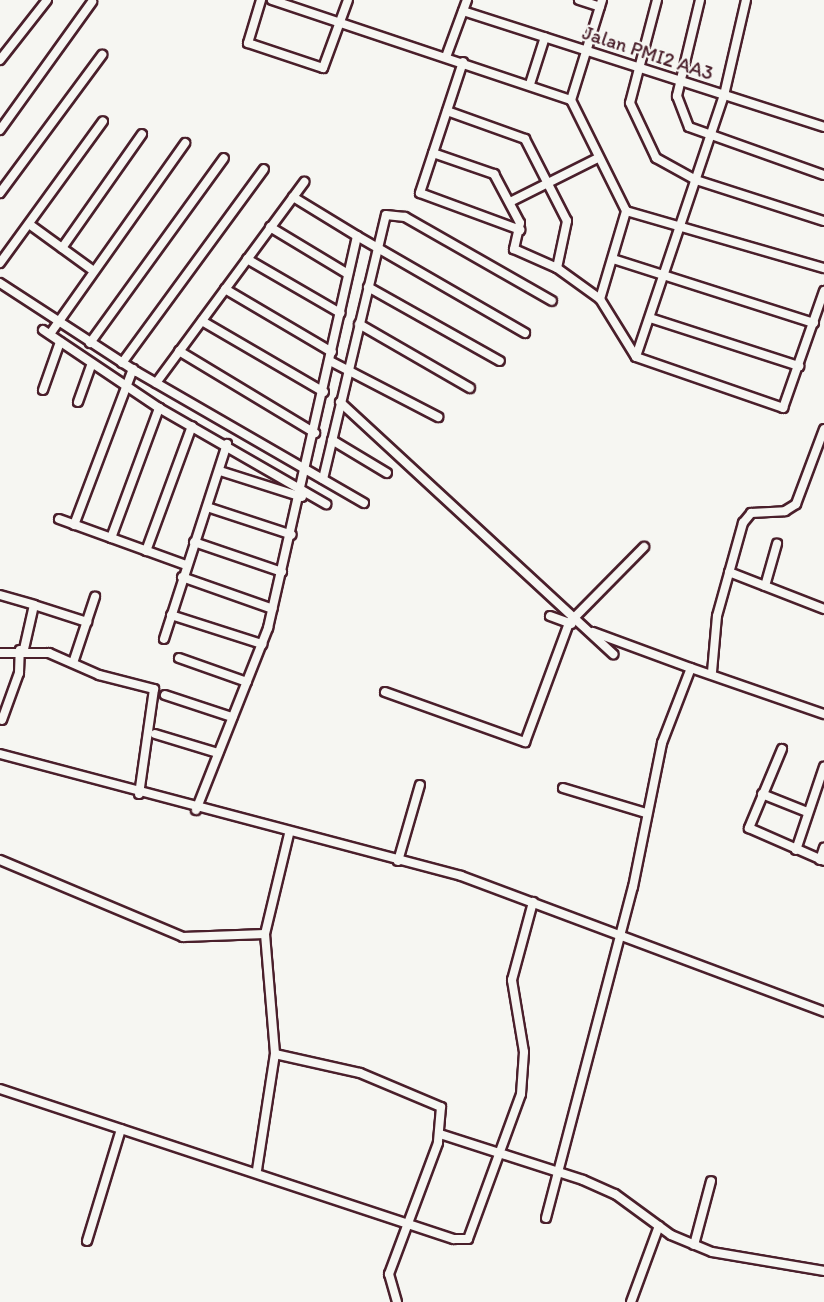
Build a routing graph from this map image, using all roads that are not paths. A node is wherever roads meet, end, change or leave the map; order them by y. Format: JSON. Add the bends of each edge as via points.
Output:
{"nodes":[{"id":1,"x":47,"y":0,"type":"edge"},
{"id":2,"x":261,"y":0,"type":"edge"},
{"id":3,"x":272,"y":0,"type":"edge"},
{"id":4,"x":348,"y":0,"type":"edge"},
{"id":5,"x":467,"y":0,"type":"edge"},
{"id":6,"x":579,"y":0,"type":"edge"},
{"id":7,"x":657,"y":0,"type":"edge"},
{"id":8,"x":700,"y":0,"type":"edge"},
{"id":9,"x":746,"y":0,"type":"edge"},
{"id":10,"x":92,"y":2,"type":"dead end"},
{"id":11,"x":601,"y":3,"type":"edge"},
{"id":12,"x":463,"y":11,"type":"junction"},
{"id":13,"x":340,"y":22,"type":"junction"},
{"id":14,"x":545,"y":37,"type":"junction"},
{"id":15,"x":589,"y":51,"type":"junction"},
{"id":16,"x":102,"y":55,"type":"dead end"},
{"id":17,"x":446,"y":57,"type":"junction"},
{"id":18,"x":0,"y":60,"type":"edge"},
{"id":19,"x":463,"y":62,"type":"junction"},
{"id":20,"x":639,"y":67,"type":"junction"},
{"id":21,"x":681,"y":81,"type":"junction"},
{"id":22,"x":530,"y":84,"type":"junction"},
{"id":23,"x":724,"y":95,"type":"junction"},
{"id":24,"x":571,"y":100,"type":"junction"},
{"id":25,"x":447,"y":111,"type":"junction"},
{"id":26,"x":102,"y":121,"type":"dead end"},
{"id":27,"x":824,"y":127,"type":"edge"},
{"id":28,"x":0,"y":130,"type":"edge"},
{"id":29,"x":142,"y":134,"type":"dead end"},
{"id":30,"x":710,"y":137,"type":"junction"},
{"id":31,"x":185,"y":143,"type":"dead end"},
{"id":32,"x":433,"y":153,"type":"junction"},
{"id":33,"x":224,"y":158,"type":"dead end"},
{"id":34,"x":596,"y":159,"type":"junction"},
{"id":35,"x":264,"y":170,"type":"dead end"},
{"id":36,"x":824,"y":175,"type":"edge"},
{"id":37,"x":696,"y":180,"type":"junction"},
{"id":38,"x":304,"y":182,"type":"dead end"},
{"id":39,"x":549,"y":183,"type":"junction"},
{"id":40,"x":0,"y":194,"type":"edge"},
{"id":41,"x":293,"y":197,"type":"junction"},
{"id":42,"x":510,"y":202,"type":"junction"},
{"id":43,"x":626,"y":211,"type":"junction"},
{"id":44,"x":824,"y":221,"type":"edge"},
{"id":45,"x":28,"y":224,"type":"junction"},
{"id":46,"x":270,"y":227,"type":"junction"},
{"id":47,"x":681,"y":228,"type":"junction"},
{"id":48,"x":520,"y":230,"type":"junction"},
{"id":49,"x":357,"y":236,"type":"junction"},
{"id":50,"x":62,"y":248,"type":"junction"},
{"id":51,"x":377,"y":248,"type":"junction"},
{"id":52,"x":247,"y":259,"type":"junction"},
{"id":53,"x":613,"y":259,"type":"junction"},
{"id":54,"x":0,"y":263,"type":"edge"},
{"id":55,"x":557,"y":268,"type":"junction"},
{"id":56,"x":824,"y":268,"type":"edge"},
{"id":57,"x":92,"y":269,"type":"junction"},
{"id":58,"x":348,"y":274,"type":"junction"},
{"id":59,"x":664,"y":275,"type":"junction"},
{"id":60,"x":0,"y":283,"type":"edge"},
{"id":61,"x":368,"y":287,"type":"junction"},
{"id":62,"x":225,"y":289,"type":"junction"},
{"id":63,"x":824,"y":291,"type":"edge"},
{"id":64,"x":600,"y":299,"type":"junction"},
{"id":65,"x":552,"y":301,"type":"dead end"},
{"id":66,"x":340,"y":313,"type":"junction"},
{"id":67,"x":650,"y":318,"type":"junction"},
{"id":68,"x":202,"y":321,"type":"junction"},
{"id":69,"x":56,"y":322,"type":"junction"},
{"id":70,"x":814,"y":323,"type":"junction"},
{"id":71,"x":359,"y":324,"type":"junction"},
{"id":72,"x":525,"y":333,"type":"dead end"},
{"id":73,"x":60,"y":342,"type":"junction"},
{"id":74,"x":90,"y":343,"type":"junction"},
{"id":75,"x":179,"y":351,"type":"junction"},
{"id":76,"x":331,"y":356,"type":"junction"},
{"id":77,"x":636,"y":357,"type":"junction"},
{"id":78,"x":500,"y":361,"type":"dead end"},
{"id":79,"x":92,"y":363,"type":"junction"},
{"id":80,"x":122,"y":363,"type":"junction"},
{"id":81,"x":349,"y":366,"type":"junction"},
{"id":82,"x":799,"y":366,"type":"junction"},
{"id":83,"x":133,"y":369,"type":"junction"},
{"id":84,"x":156,"y":383,"type":"junction"},
{"id":85,"x":125,"y":387,"type":"junction"},
{"id":86,"x":470,"y":388,"type":"dead end"},
{"id":87,"x":43,"y":390,"type":"dead end"},
{"id":88,"x":324,"y":392,"type":"junction"},
{"id":89,"x":78,"y":402,"type":"dead end"},
{"id":90,"x":340,"y":402,"type":"junction"},
{"id":91,"x":159,"y":408,"type":"junction"},
{"id":92,"x":438,"y":417,"type":"dead end"},
{"id":93,"x":192,"y":426,"type":"junction"},
{"id":94,"x":824,"y":429,"type":"edge"},
{"id":95,"x":315,"y":433,"type":"junction"},
{"id":96,"x":332,"y":440,"type":"junction"},
{"id":97,"x":227,"y":444,"type":"junction"},
{"id":98,"x":308,"y":469,"type":"junction"},
{"id":99,"x":220,"y":471,"type":"junction"},
{"id":100,"x":387,"y":473,"type":"dead end"},
{"id":101,"x":323,"y":479,"type":"junction"},
{"id":102,"x":302,"y":494,"type":"junction"},
{"id":103,"x":364,"y":503,"type":"dead end"},
{"id":104,"x":326,"y":504,"type":"dead end"},
{"id":105,"x":207,"y":507,"type":"junction"},
{"id":106,"x":59,"y":519,"type":"dead end"},
{"id":107,"x":74,"y":525,"type":"junction"},
{"id":108,"x":292,"y":535,"type":"junction"},
{"id":109,"x":111,"y":538,"type":"junction"},
{"id":110,"x":194,"y":542,"type":"junction"},
{"id":111,"x":777,"y":544,"type":"dead end"},
{"id":112,"x":644,"y":547,"type":"dead end"},
{"id":113,"x":147,"y":551,"type":"junction"},
{"id":114,"x":186,"y":565,"type":"junction"},
{"id":115,"x":282,"y":572,"type":"junction"},
{"id":116,"x":729,"y":572,"type":"junction"},
{"id":117,"x":182,"y":577,"type":"junction"},
{"id":118,"x":765,"y":586,"type":"junction"},
{"id":119,"x":0,"y":595,"type":"edge"},
{"id":120,"x":95,"y":597,"type":"dead end"},
{"id":121,"x":34,"y":605,"type":"junction"},
{"id":122,"x":273,"y":609,"type":"junction"},
{"id":123,"x":824,"y":609,"type":"edge"},
{"id":124,"x":171,"y":615,"type":"junction"},
{"id":125,"x":550,"y":616,"type":"dead end"},
{"id":126,"x":87,"y":622,"type":"junction"},
{"id":127,"x":569,"y":623,"type":"junction"},
{"id":128,"x":164,"y":639,"type":"dead end"},
{"id":129,"x":262,"y":644,"type":"junction"},
{"id":130,"x":22,"y":650,"type":"junction"},
{"id":131,"x":0,"y":653,"type":"edge"},
{"id":132,"x":613,"y":654,"type":"dead end"},
{"id":133,"x":179,"y":658,"type":"dead end"},
{"id":134,"x":73,"y":663,"type":"junction"},
{"id":135,"x":691,"y":668,"type":"junction"},
{"id":136,"x":712,"y":672,"type":"junction"},
{"id":137,"x":246,"y":682,"type":"junction"},
{"id":138,"x":385,"y":692,"type":"dead end"},
{"id":139,"x":165,"y":694,"type":"dead end"},
{"id":140,"x":824,"y":714,"type":"edge"},
{"id":141,"x":232,"y":717,"type":"junction"},
{"id":142,"x":2,"y":720,"type":"dead end"},
{"id":143,"x":155,"y":734,"type":"dead end"},
{"id":144,"x":782,"y":749,"type":"dead end"},
{"id":145,"x":0,"y":753,"type":"edge"},
{"id":146,"x":218,"y":753,"type":"junction"},
{"id":147,"x":824,"y":767,"type":"edge"},
{"id":148,"x":420,"y":785,"type":"dead end"},
{"id":149,"x":563,"y":788,"type":"dead end"},
{"id":150,"x":139,"y":794,"type":"junction"},
{"id":151,"x":762,"y":794,"type":"junction"},
{"id":152,"x":196,"y":810,"type":"junction"},
{"id":153,"x":807,"y":812,"type":"junction"},
{"id":154,"x":646,"y":813,"type":"junction"},
{"id":155,"x":289,"y":834,"type":"junction"},
{"id":156,"x":824,"y":848,"type":"edge"},
{"id":157,"x":796,"y":850,"type":"junction"},
{"id":158,"x":0,"y":860,"type":"edge"},
{"id":159,"x":398,"y":861,"type":"junction"},
{"id":160,"x":822,"y":861,"type":"edge"},
{"id":161,"x":533,"y":902,"type":"junction"},
{"id":162,"x":265,"y":934,"type":"junction"},
{"id":163,"x":621,"y":934,"type":"junction"},
{"id":164,"x":824,"y":1012,"type":"edge"},
{"id":165,"x":275,"y":1054,"type":"junction"},
{"id":166,"x":0,"y":1089,"type":"edge"},
{"id":167,"x":121,"y":1129,"type":"junction"},
{"id":168,"x":440,"y":1134,"type":"junction"},
{"id":169,"x":500,"y":1153,"type":"junction"},
{"id":170,"x":257,"y":1170,"type":"junction"},
{"id":171,"x":562,"y":1171,"type":"junction"},
{"id":172,"x":711,"y":1181,"type":"dead end"},
{"id":173,"x":546,"y":1218,"type":"dead end"},
{"id":174,"x":406,"y":1223,"type":"junction"},
{"id":175,"x":659,"y":1226,"type":"junction"},
{"id":176,"x":87,"y":1241,"type":"dead end"},
{"id":177,"x":694,"y":1245,"type":"junction"},
{"id":178,"x":824,"y":1271,"type":"edge"},
{"id":179,"x":397,"y":1302,"type":"edge"},
{"id":180,"x":631,"y":1302,"type":"edge"}],
"edges":[{"from":1,"to":18,"type":"street"},
{"from":2,"to":13,"type":"street","via":[[248,43],[319,68],[326,66]]},
{"from":3,"to":13,"type":"street"},
{"from":4,"to":13,"type":"street"},
{"from":5,"to":12,"type":"street"},
{"from":6,"to":11,"type":"street"},
{"from":7,"to":20,"type":"street"},
{"from":8,"to":21,"type":"street"},
{"from":9,"to":23,"type":"street"},
{"from":10,"to":28,"type":"street"},
{"from":11,"to":15,"type":"street"},
{"from":12,"to":14,"type":"street","name":"Jalan PMI2 AA3"},
{"from":12,"to":17,"type":"street"},
{"from":13,"to":17,"type":"street"},
{"from":14,"to":15,"type":"street","name":"Jalan PMI2 AA3"},
{"from":14,"to":22,"type":"street"},
{"from":15,"to":20,"type":"street","name":"Jalan PMI2 AA3"},
{"from":15,"to":24,"type":"street"},
{"from":16,"to":40,"type":"street"},
{"from":17,"to":19,"type":"street"},
{"from":19,"to":22,"type":"street"},
{"from":19,"to":25,"type":"street"},
{"from":20,"to":21,"type":"street","name":"Jalan PMI2 AA3"},
{"from":20,"to":37,"type":"street","via":[[630,92],[632,112],[656,158]]},
{"from":21,"to":23,"type":"street","name":"Jalan PMI2 AA3"},
{"from":21,"to":30,"type":"street","via":[[679,104],[690,127]]},
{"from":22,"to":24,"type":"street"},
{"from":23,"to":27,"type":"street","name":"Jalan PMI2 AA3"},
{"from":23,"to":30,"type":"street"},
{"from":24,"to":34,"type":"street"},
{"from":25,"to":32,"type":"street"},
{"from":25,"to":39,"type":"street","via":[[525,139]]},
{"from":26,"to":45,"type":"street"},
{"from":29,"to":50,"type":"street"},
{"from":30,"to":36,"type":"street"},
{"from":30,"to":37,"type":"street"},
{"from":31,"to":57,"type":"street"},
{"from":32,"to":42,"type":"street","via":[[494,174]]},
{"from":32,"to":48,"type":"street","via":[[422,196]]},
{"from":33,"to":74,"type":"street"},
{"from":34,"to":39,"type":"street"},
{"from":34,"to":43,"type":"street"},
{"from":35,"to":80,"type":"street"},
{"from":37,"to":44,"type":"street"},
{"from":37,"to":47,"type":"street"},
{"from":38,"to":41,"type":"street"},
{"from":39,"to":42,"type":"street"},
{"from":39,"to":55,"type":"street","via":[[568,226]]},
{"from":41,"to":46,"type":"street"},
{"from":41,"to":49,"type":"street"},
{"from":42,"to":48,"type":"street"},
{"from":43,"to":47,"type":"street"},
{"from":43,"to":53,"type":"street"},
{"from":45,"to":50,"type":"street"},
{"from":45,"to":54,"type":"street"},
{"from":46,"to":52,"type":"street"},
{"from":46,"to":58,"type":"street"},
{"from":47,"to":56,"type":"street"},
{"from":47,"to":59,"type":"street"},
{"from":48,"to":55,"type":"street","via":[[514,249]]},
{"from":49,"to":51,"type":"street"},
{"from":49,"to":58,"type":"street"},
{"from":50,"to":57,"type":"street"},
{"from":51,"to":61,"type":"street"},
{"from":51,"to":65,"type":"street","via":[[392,212]]},
{"from":51,"to":72,"type":"street"},
{"from":52,"to":62,"type":"street"},
{"from":52,"to":66,"type":"street"},
{"from":53,"to":59,"type":"street"},
{"from":53,"to":64,"type":"street"},
{"from":55,"to":64,"type":"street"},
{"from":57,"to":69,"type":"street"},
{"from":58,"to":66,"type":"street"},
{"from":59,"to":67,"type":"street"},
{"from":59,"to":70,"type":"street"},
{"from":60,"to":69,"type":"street"},
{"from":61,"to":71,"type":"street"},
{"from":61,"to":78,"type":"street"},
{"from":62,"to":68,"type":"street"},
{"from":62,"to":76,"type":"street"},
{"from":63,"to":70,"type":"street"},
{"from":64,"to":77,"type":"street"},
{"from":66,"to":76,"type":"street"},
{"from":67,"to":77,"type":"street"},
{"from":67,"to":82,"type":"street"},
{"from":68,"to":75,"type":"street"},
{"from":68,"to":88,"type":"street"},
{"from":69,"to":73,"type":"street","via":[[46,332]]},
{"from":69,"to":74,"type":"street"},
{"from":70,"to":82,"type":"street"},
{"from":71,"to":81,"type":"street"},
{"from":71,"to":86,"type":"street"},
{"from":73,"to":79,"type":"street"},
{"from":73,"to":87,"type":"street"},
{"from":74,"to":80,"type":"street"},
{"from":75,"to":84,"type":"street"},
{"from":75,"to":95,"type":"street"},
{"from":76,"to":81,"type":"street"},
{"from":76,"to":88,"type":"street"},
{"from":77,"to":82,"type":"street","via":[[780,408],[786,406]]},
{"from":79,"to":85,"type":"street"},
{"from":79,"to":89,"type":"street"},
{"from":80,"to":83,"type":"street"},
{"from":81,"to":90,"type":"street"},
{"from":81,"to":92,"type":"street"},
{"from":83,"to":84,"type":"street"},
{"from":83,"to":85,"type":"street"},
{"from":84,"to":98,"type":"street"},
{"from":85,"to":91,"type":"street"},
{"from":85,"to":107,"type":"street"},
{"from":88,"to":95,"type":"street"},
{"from":90,"to":96,"type":"street"},
{"from":90,"to":132,"type":"street"},
{"from":91,"to":93,"type":"street"},
{"from":91,"to":109,"type":"street"},
{"from":93,"to":97,"type":"street"},
{"from":93,"to":113,"type":"street"},
{"from":94,"to":116,"type":"street","via":[[802,497],[792,508],[747,515]]},
{"from":95,"to":98,"type":"street"},
{"from":96,"to":100,"type":"street"},
{"from":96,"to":101,"type":"street"},
{"from":97,"to":99,"type":"street"},
{"from":97,"to":102,"type":"street"},
{"from":98,"to":101,"type":"street"},
{"from":98,"to":102,"type":"street"},
{"from":99,"to":102,"type":"street"},
{"from":99,"to":105,"type":"street"},
{"from":101,"to":103,"type":"street"},
{"from":102,"to":104,"type":"street"},
{"from":102,"to":108,"type":"street"},
{"from":105,"to":108,"type":"street"},
{"from":105,"to":110,"type":"street"},
{"from":106,"to":107,"type":"street"},
{"from":107,"to":109,"type":"street"},
{"from":108,"to":115,"type":"street"},
{"from":109,"to":113,"type":"street"},
{"from":110,"to":114,"type":"street"},
{"from":110,"to":115,"type":"street"},
{"from":111,"to":118,"type":"street"},
{"from":112,"to":127,"type":"street"},
{"from":113,"to":114,"type":"street"},
{"from":114,"to":117,"type":"street"},
{"from":115,"to":122,"type":"street"},
{"from":116,"to":118,"type":"street"},
{"from":116,"to":136,"type":"street","via":[[710,654]]},
{"from":117,"to":122,"type":"street"},
{"from":117,"to":124,"type":"street"},
{"from":118,"to":123,"type":"street"},
{"from":119,"to":121,"type":"street"},
{"from":120,"to":126,"type":"street"},
{"from":121,"to":126,"type":"street"},
{"from":121,"to":130,"type":"street"},
{"from":122,"to":129,"type":"street"},
{"from":124,"to":128,"type":"street"},
{"from":124,"to":129,"type":"street"},
{"from":125,"to":127,"type":"street"},
{"from":126,"to":134,"type":"street"},
{"from":127,"to":135,"type":"street"},
{"from":127,"to":138,"type":"street","via":[[525,742]]},
{"from":129,"to":137,"type":"street"},
{"from":130,"to":131,"type":"street"},
{"from":130,"to":134,"type":"street"},
{"from":130,"to":142,"type":"street","via":[[19,673]]},
{"from":133,"to":137,"type":"street"},
{"from":134,"to":150,"type":"street","via":[[154,689]]},
{"from":135,"to":136,"type":"street"},
{"from":135,"to":154,"type":"street","via":[[668,721]]},
{"from":136,"to":140,"type":"street"},
{"from":137,"to":141,"type":"street"},
{"from":139,"to":141,"type":"street"},
{"from":141,"to":146,"type":"street"},
{"from":143,"to":146,"type":"street"},
{"from":144,"to":151,"type":"street"},
{"from":145,"to":150,"type":"street"},
{"from":146,"to":152,"type":"street"},
{"from":147,"to":153,"type":"street"},
{"from":148,"to":159,"type":"street"},
{"from":149,"to":154,"type":"street"},
{"from":150,"to":152,"type":"street"},
{"from":151,"to":153,"type":"street"},
{"from":151,"to":157,"type":"street","via":[[752,833]]},
{"from":152,"to":155,"type":"street"},
{"from":153,"to":157,"type":"street"},
{"from":154,"to":163,"type":"street"},
{"from":155,"to":159,"type":"street"},
{"from":155,"to":162,"type":"street"},
{"from":156,"to":160,"type":"street"},
{"from":157,"to":160,"type":"street"},
{"from":158,"to":162,"type":"street","via":[[183,937]]},
{"from":159,"to":161,"type":"street"},
{"from":161,"to":163,"type":"street"},
{"from":161,"to":169,"type":"street","via":[[512,980],[524,1052],[521,1095]]},
{"from":162,"to":165,"type":"street"},
{"from":163,"to":164,"type":"street"},
{"from":163,"to":171,"type":"street"},
{"from":165,"to":168,"type":"street","via":[[347,1069],[435,1102],[442,1115]]},
{"from":165,"to":170,"type":"street"},
{"from":166,"to":167,"type":"street"},
{"from":167,"to":170,"type":"street"},
{"from":167,"to":176,"type":"street"},
{"from":168,"to":169,"type":"street"},
{"from":168,"to":174,"type":"street"},
{"from":169,"to":171,"type":"street"},
{"from":169,"to":174,"type":"street","via":[[468,1239]]},
{"from":170,"to":174,"type":"street"},
{"from":171,"to":173,"type":"street"},
{"from":171,"to":175,"type":"street","via":[[615,1194]]},
{"from":172,"to":177,"type":"street"},
{"from":174,"to":179,"type":"street","via":[[389,1274]]},
{"from":175,"to":177,"type":"street"},
{"from":175,"to":180,"type":"street"},
{"from":177,"to":178,"type":"street"}]}
